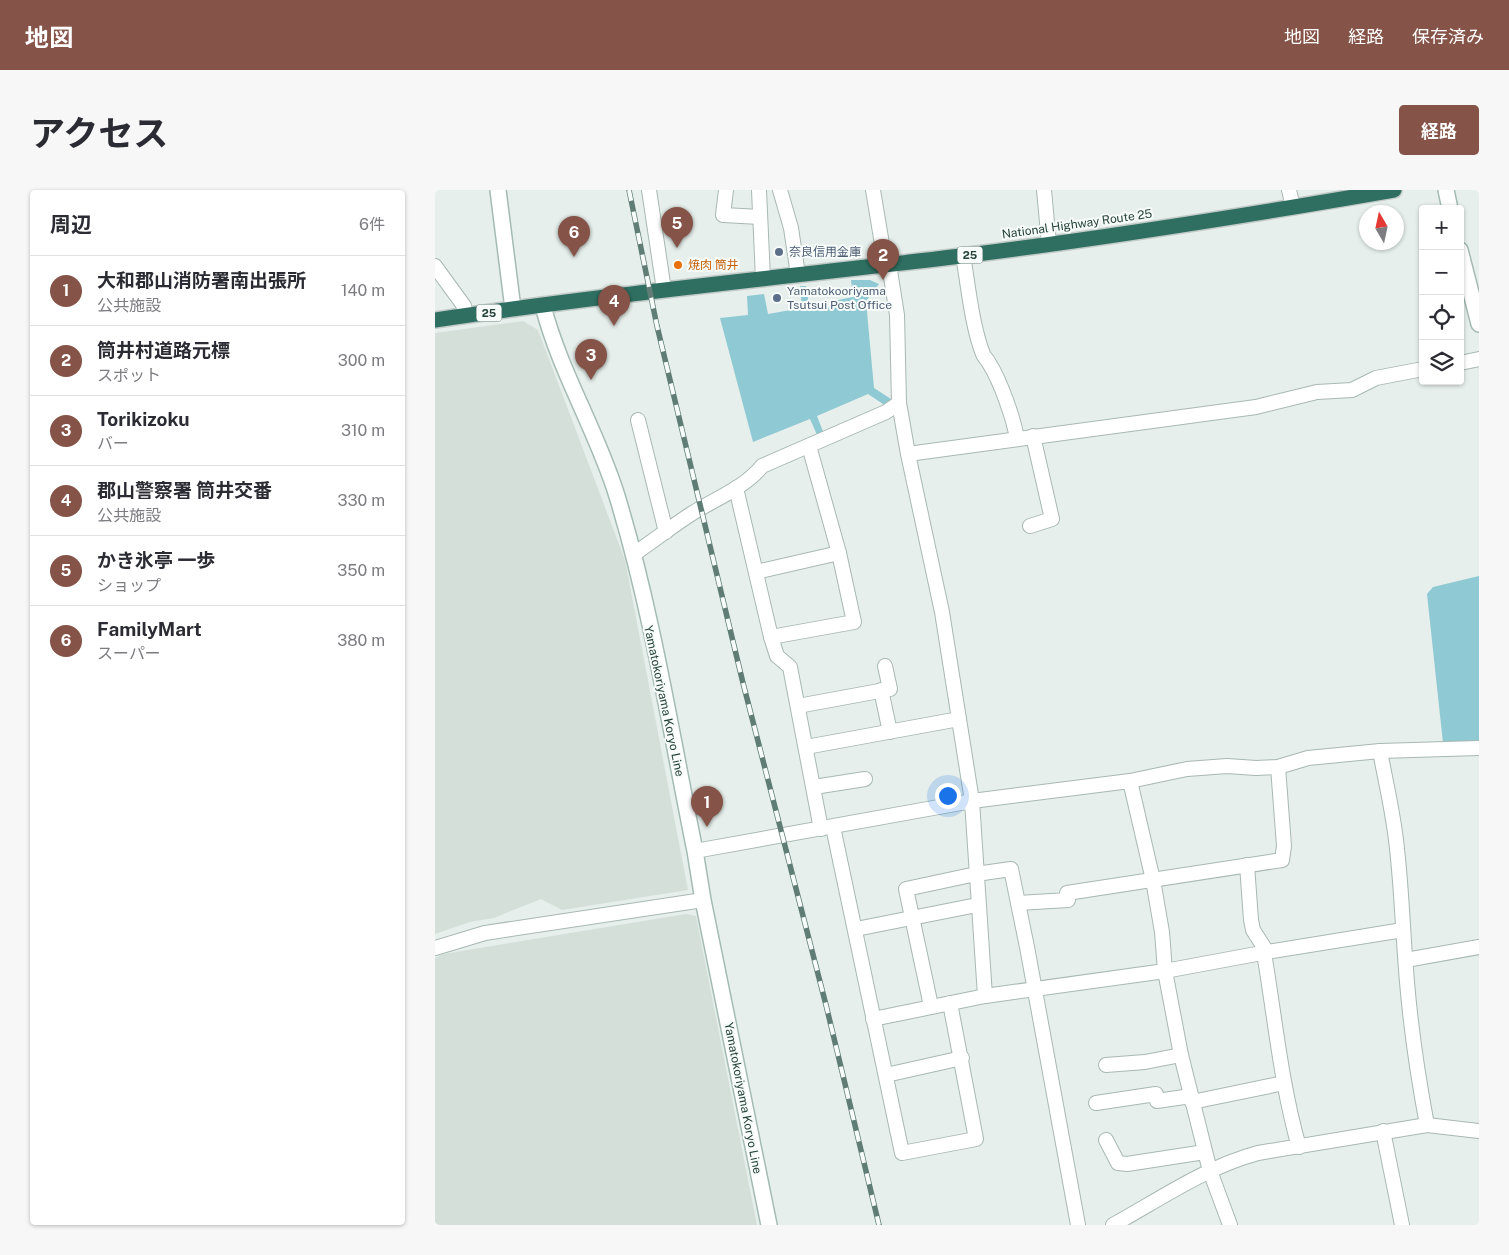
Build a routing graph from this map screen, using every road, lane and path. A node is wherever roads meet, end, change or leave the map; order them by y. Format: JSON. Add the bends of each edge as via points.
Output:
{"nodes":[{"id":1,"x":497,"y":190,"type":"edge"},
{"id":2,"x":649,"y":190,"type":"edge"},
{"id":3,"x":725,"y":190,"type":"edge"},
{"id":4,"x":759,"y":190,"type":"edge"},
{"id":5,"x":780,"y":190,"type":"edge"},
{"id":6,"x":873,"y":190,"type":"edge"},
{"id":7,"x":1044,"y":190,"type":"edge"},
{"id":8,"x":1289,"y":190,"type":"edge"},
{"id":9,"x":1394,"y":190,"type":"edge"},
{"id":10,"x":1446,"y":190,"type":"edge"},
{"id":11,"x":1449,"y":205,"type":"edge"},
{"id":12,"x":1293,"y":207,"type":"junction"},
{"id":13,"x":759,"y":217,"type":"junction"},
{"id":14,"x":1049,"y":244,"type":"junction"},
{"id":15,"x":963,"y":255,"type":"junction"},
{"id":16,"x":889,"y":264,"type":"junction"},
{"id":17,"x":435,"y":266,"type":"edge"},
{"id":18,"x":1464,"y":266,"type":"edge"},
{"id":19,"x":798,"y":275,"type":"junction"},
{"id":20,"x":763,"y":279,"type":"junction"},
{"id":21,"x":664,"y":290,"type":"junction"},
{"id":22,"x":543,"y":306,"type":"junction"},
{"id":23,"x":513,"y":310,"type":"junction"},
{"id":24,"x":465,"y":316,"type":"junction"},
{"id":25,"x":435,"y":320,"type":"edge"},
{"id":26,"x":1479,"y":324,"type":"edge"},
{"id":27,"x":1479,"y":359,"type":"edge"},
{"id":28,"x":1464,"y":362,"type":"edge"},
{"id":29,"x":1419,"y":371,"type":"edge"},
{"id":30,"x":899,"y":403,"type":"junction"},
{"id":31,"x":638,"y":420,"type":"dead end"},
{"id":32,"x":1033,"y":436,"type":"junction"},
{"id":33,"x":1017,"y":438,"type":"junction"},
{"id":34,"x":809,"y":446,"type":"junction"},
{"id":35,"x":908,"y":454,"type":"junction"},
{"id":36,"x":735,"y":488,"type":"junction"},
{"id":37,"x":1030,"y":526,"type":"dead end"},
{"id":38,"x":666,"y":532,"type":"junction"},
{"id":39,"x":839,"y":553,"type":"junction"},
{"id":40,"x":634,"y":554,"type":"junction"},
{"id":41,"x":756,"y":572,"type":"junction"},
{"id":42,"x":771,"y":637,"type":"junction"},
{"id":43,"x":885,"y":666,"type":"dead end"},
{"id":44,"x":881,"y":690,"type":"junction"},
{"id":45,"x":797,"y":706,"type":"junction"},
{"id":46,"x":959,"y":719,"type":"junction"},
{"id":47,"x":890,"y":732,"type":"junction"},
{"id":48,"x":806,"y":747,"type":"junction"},
{"id":49,"x":1479,"y":748,"type":"edge"},
{"id":50,"x":1380,"y":751,"type":"junction"},
{"id":51,"x":1278,"y":767,"type":"junction"},
{"id":52,"x":865,"y":779,"type":"dead end"},
{"id":53,"x":1130,"y":781,"type":"junction"},
{"id":54,"x":813,"y":788,"type":"junction"},
{"id":55,"x":972,"y":801,"type":"junction"},
{"id":56,"x":827,"y":828,"type":"junction"},
{"id":57,"x":695,"y":851,"type":"junction"},
{"id":58,"x":1247,"y":865,"type":"junction"},
{"id":59,"x":977,"y":874,"type":"junction"},
{"id":60,"x":1153,"y":880,"type":"junction"},
{"id":61,"x":703,"y":900,"type":"junction"},
{"id":62,"x":1018,"y":903,"type":"junction"},
{"id":63,"x":977,"y":905,"type":"junction"},
{"id":64,"x":911,"y":918,"type":"junction"},
{"id":65,"x":856,"y":929,"type":"junction"},
{"id":66,"x":1403,"y":930,"type":"junction"},
{"id":67,"x":1479,"y":947,"type":"edge"},
{"id":68,"x":435,"y":948,"type":"edge"},
{"id":69,"x":1266,"y":952,"type":"junction"},
{"id":70,"x":1405,"y":960,"type":"junction"},
{"id":71,"x":1165,"y":971,"type":"junction"},
{"id":72,"x":1034,"y":988,"type":"junction"},
{"id":73,"x":985,"y":996,"type":"junction"},
{"id":74,"x":951,"y":1003,"type":"junction"},
{"id":75,"x":931,"y":1006,"type":"junction"},
{"id":76,"x":873,"y":1018,"type":"junction"},
{"id":77,"x":1181,"y":1056,"type":"junction"},
{"id":78,"x":961,"y":1058,"type":"junction"},
{"id":79,"x":1106,"y":1065,"type":"dead end"},
{"id":80,"x":886,"y":1075,"type":"junction"},
{"id":81,"x":1284,"y":1083,"type":"junction"},
{"id":82,"x":1192,"y":1099,"type":"junction"},
{"id":83,"x":1096,"y":1103,"type":"dead end"},
{"id":84,"x":1427,"y":1124,"type":"junction"},
{"id":85,"x":1383,"y":1131,"type":"junction"},
{"id":86,"x":1479,"y":1131,"type":"edge"},
{"id":87,"x":1106,"y":1140,"type":"dead end"},
{"id":88,"x":1299,"y":1147,"type":"junction"},
{"id":89,"x":1205,"y":1152,"type":"junction"},
{"id":90,"x":1210,"y":1171,"type":"junction"},
{"id":91,"x":769,"y":1225,"type":"edge"},
{"id":92,"x":1079,"y":1225,"type":"edge"},
{"id":93,"x":1113,"y":1225,"type":"edge"},
{"id":94,"x":1230,"y":1225,"type":"edge"},
{"id":95,"x":1402,"y":1225,"type":"edge"}],
"edges":[{"from":1,"to":23,"type":"main road"},
{"from":2,"to":21,"type":"street"},
{"from":3,"to":13,"type":"street","via":[[723,215]]},
{"from":4,"to":13,"type":"street"},
{"from":5,"to":19,"type":"street","via":[[791,228]]},
{"from":6,"to":16,"type":"street","via":[[884,256]]},
{"from":7,"to":14,"type":"street"},
{"from":8,"to":12,"type":"street"},
{"from":9,"to":12,"type":"highway","name":"National Highway Route 25","number":"25"},
{"from":10,"to":11,"type":"main road"},
{"from":12,"to":14,"type":"highway","name":"National Highway Route 25","number":"25"},
{"from":13,"to":20,"type":"street"},
{"from":14,"to":15,"type":"highway","name":"National Highway Route 25","number":"25"},
{"from":15,"to":16,"type":"highway","name":"National Highway Route 25","number":"25"},
{"from":15,"to":33,"type":"street","via":[[983,356],[1001,390]]},
{"from":16,"to":19,"type":"highway","name":"National Highway Route 25","number":"25"},
{"from":16,"to":30,"type":"street","via":[[897,315]]},
{"from":17,"to":24,"type":"street","via":[[464,306]]},
{"from":18,"to":26,"type":"main road"},
{"from":19,"to":20,"type":"highway","name":"National Highway Route 25","number":"25"},
{"from":20,"to":21,"type":"highway","name":"National Highway Route 25","number":"25"},
{"from":21,"to":22,"type":"highway","name":"National Highway Route 25","number":"25"},
{"from":22,"to":23,"type":"highway","name":"National Highway Route 25","number":"25"},
{"from":22,"to":40,"type":"main road","name":"Yamatokoriyama Koryo Line","via":[[559,356],[600,449]]},
{"from":23,"to":24,"type":"highway","name":"National Highway Route 25","number":"25"},
{"from":24,"to":25,"type":"highway","name":"National Highway Route 25","number":"25"},
{"from":27,"to":28,"type":"street"},
{"from":29,"to":32,"type":"street","via":[[1376,378],[1352,390],[1317,392],[1255,407]]},
{"from":30,"to":34,"type":"street","via":[[886,412]]},
{"from":30,"to":35,"type":"street"},
{"from":31,"to":38,"type":"street"},
{"from":32,"to":33,"type":"street"},
{"from":32,"to":37,"type":"street","via":[[1052,519]]},
{"from":33,"to":35,"type":"street"},
{"from":34,"to":36,"type":"street","via":[[762,466]]},
{"from":34,"to":39,"type":"street"},
{"from":35,"to":46,"type":"street","via":[[942,612]]},
{"from":36,"to":38,"type":"street"},
{"from":36,"to":41,"type":"street"},
{"from":38,"to":40,"type":"street"},
{"from":39,"to":41,"type":"street"},
{"from":39,"to":42,"type":"street","via":[[854,622]]},
{"from":40,"to":57,"type":"main road","name":"Yamatokoriyama Koryo Line"},
{"from":41,"to":42,"type":"street"},
{"from":42,"to":45,"type":"street","via":[[777,656],[790,667]]},
{"from":43,"to":44,"type":"street","via":[[890,689]]},
{"from":44,"to":45,"type":"street"},
{"from":44,"to":47,"type":"street"},
{"from":45,"to":48,"type":"street"},
{"from":46,"to":47,"type":"street"},
{"from":46,"to":55,"type":"street"},
{"from":47,"to":48,"type":"street"},
{"from":48,"to":54,"type":"street"},
{"from":49,"to":50,"type":"street"},
{"from":50,"to":51,"type":"street","via":[[1308,758]]},
{"from":50,"to":66,"type":"street","via":[[1397,846]]},
{"from":51,"to":53,"type":"street","via":[[1187,769]]},
{"from":51,"to":58,"type":"street","via":[[1284,846],[1282,860]]},
{"from":52,"to":54,"type":"street"},
{"from":53,"to":55,"type":"street"},
{"from":53,"to":60,"type":"street"},
{"from":54,"to":56,"type":"street"},
{"from":55,"to":56,"type":"street"},
{"from":55,"to":59,"type":"street"},
{"from":56,"to":57,"type":"street"},
{"from":56,"to":65,"type":"street"},
{"from":57,"to":61,"type":"main road","name":"Yamatokoriyama Koryo Line"},
{"from":58,"to":60,"type":"street"},
{"from":58,"to":69,"type":"street","via":[[1253,930]]},
{"from":59,"to":62,"type":"street","via":[[1011,869]]},
{"from":59,"to":63,"type":"street"},
{"from":59,"to":64,"type":"street","via":[[906,889]]},
{"from":60,"to":62,"type":"street","via":[[1067,893],[1068,900]]},
{"from":60,"to":71,"type":"street"},
{"from":61,"to":68,"type":"street","via":[[485,933]]},
{"from":61,"to":91,"type":"main road","name":"Yamatokoriyama Koryo Line"},
{"from":62,"to":72,"type":"street"},
{"from":63,"to":64,"type":"street"},
{"from":63,"to":73,"type":"street"},
{"from":64,"to":65,"type":"street"},
{"from":64,"to":75,"type":"street"},
{"from":65,"to":76,"type":"street"},
{"from":66,"to":69,"type":"street"},
{"from":66,"to":70,"type":"street"},
{"from":67,"to":70,"type":"street"},
{"from":69,"to":71,"type":"street"},
{"from":69,"to":81,"type":"street"},
{"from":70,"to":84,"type":"street","via":[[1415,1063]]},
{"from":71,"to":72,"type":"street"},
{"from":71,"to":77,"type":"street"},
{"from":72,"to":73,"type":"street"},
{"from":72,"to":92,"type":"street"},
{"from":73,"to":74,"type":"street"},
{"from":74,"to":75,"type":"street"},
{"from":74,"to":78,"type":"street"},
{"from":75,"to":76,"type":"street"},
{"from":76,"to":80,"type":"street"},
{"from":77,"to":79,"type":"street"},
{"from":77,"to":82,"type":"street"},
{"from":78,"to":80,"type":"street"},
{"from":78,"to":80,"type":"street","via":[[976,1139],[902,1152]]},
{"from":81,"to":82,"type":"street"},
{"from":81,"to":88,"type":"street"},
{"from":82,"to":83,"type":"street","via":[[1157,1101],[1156,1094]]},
{"from":82,"to":89,"type":"street"},
{"from":84,"to":85,"type":"street"},
{"from":84,"to":86,"type":"street"},
{"from":85,"to":88,"type":"street"},
{"from":85,"to":95,"type":"street"},
{"from":87,"to":89,"type":"street","via":[[1118,1163]]},
{"from":88,"to":90,"type":"street","via":[[1239,1158]]},
{"from":89,"to":90,"type":"street"},
{"from":90,"to":93,"type":"street"},
{"from":90,"to":94,"type":"street"}]}
